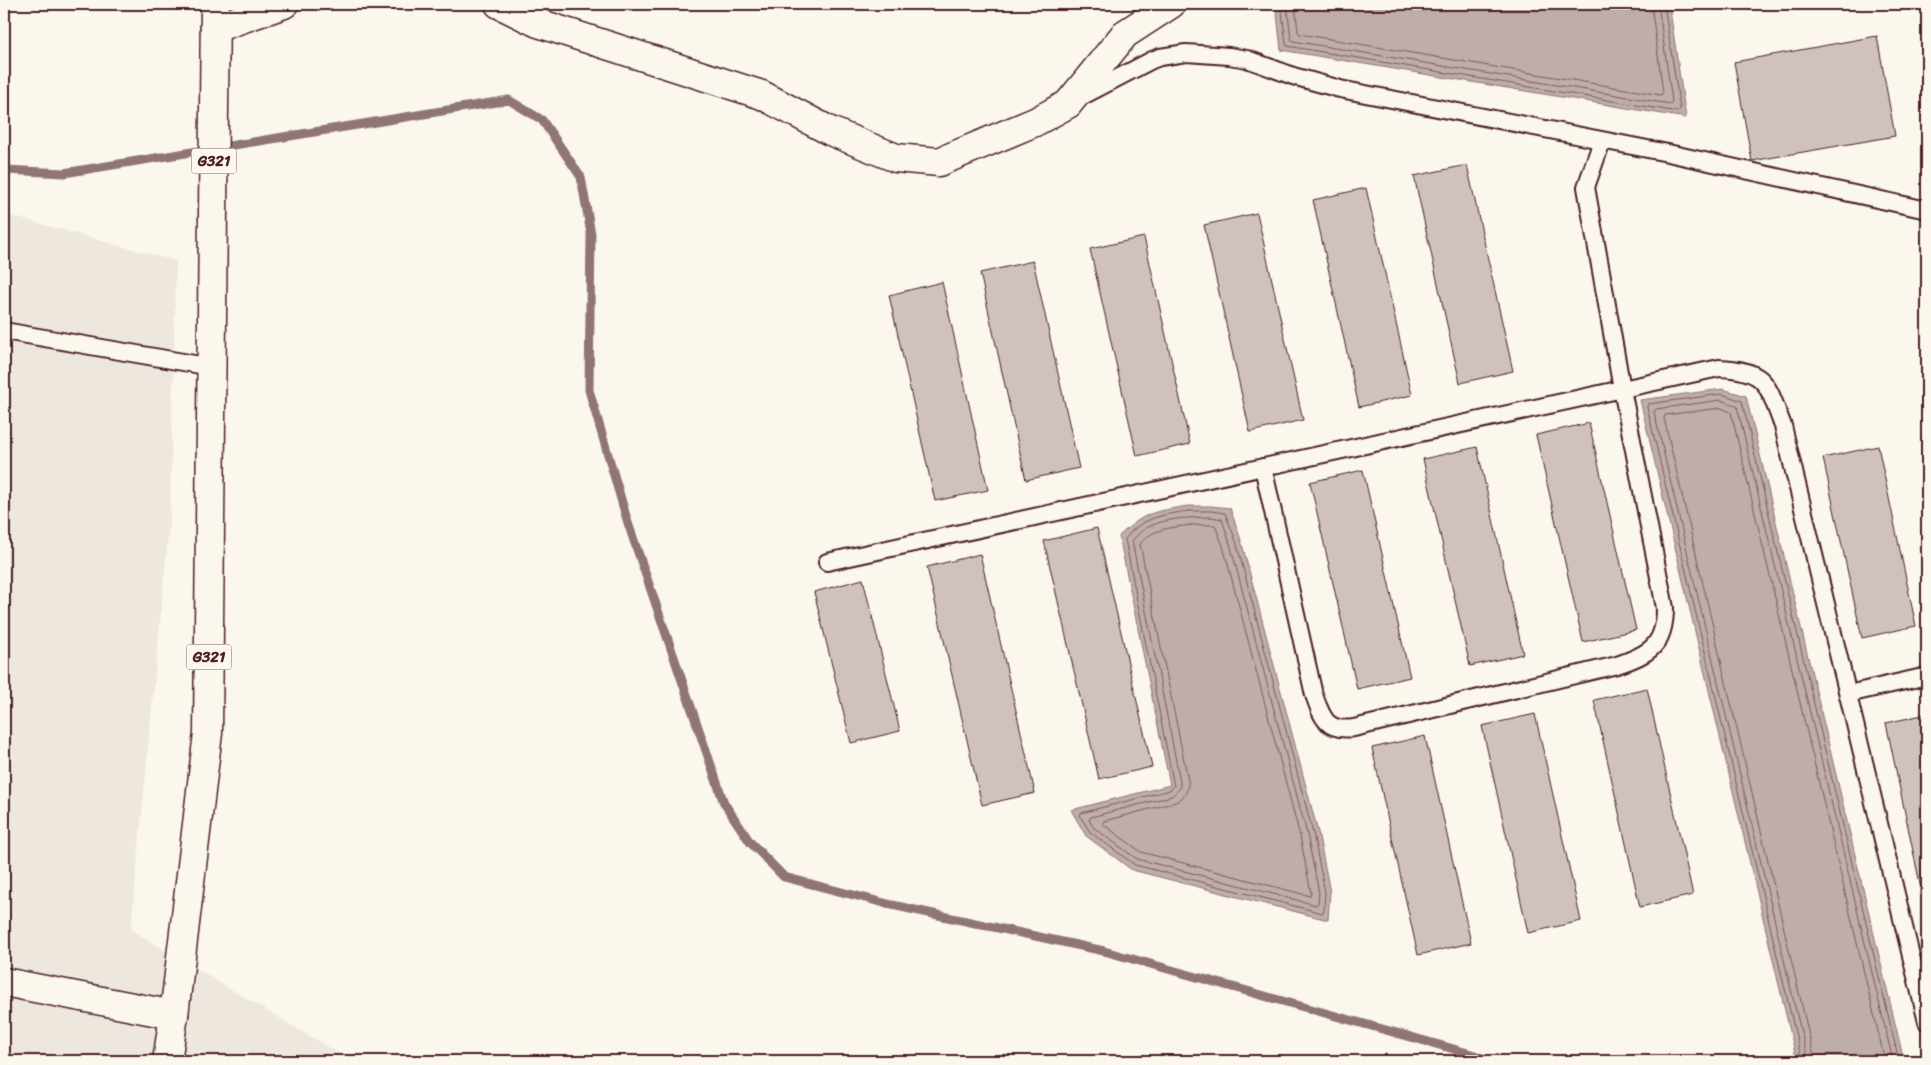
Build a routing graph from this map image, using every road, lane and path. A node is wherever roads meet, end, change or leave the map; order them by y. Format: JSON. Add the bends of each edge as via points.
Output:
{"nodes":[{"id":1,"x":284,"y":4,"type":"edge"},
{"id":2,"x":499,"y":4,"type":"edge"},
{"id":3,"x":1171,"y":4,"type":"edge"},
{"id":4,"x":215,"y":16,"type":"edge"},
{"id":5,"x":1068,"y":104,"type":"junction"},
{"id":6,"x":1602,"y":141,"type":"junction"},
{"id":7,"x":1927,"y":210,"type":"edge"},
{"id":8,"x":4,"y":331,"type":"edge"},
{"id":9,"x":212,"y":367,"type":"junction"},
{"id":10,"x":1622,"y":389,"type":"junction"},
{"id":11,"x":1263,"y":467,"type":"junction"},
{"id":12,"x":827,"y":562,"type":"dead end"},
{"id":13,"x":1927,"y":676,"type":"edge"},
{"id":14,"x":1848,"y":694,"type":"junction"},
{"id":15,"x":4,"y":982,"type":"edge"},
{"id":16,"x":174,"y":1015,"type":"junction"},
{"id":17,"x":1927,"y":1022,"type":"edge"},
{"id":18,"x":167,"y":1061,"type":"edge"}],
"edges":[{"from":1,"to":4,"type":"main road"},
{"from":2,"to":5,"type":"main road","via":[[538,23],[762,95],[830,131],[896,158],[940,162],[1035,122]]},
{"from":3,"to":5,"type":"main road","via":[[1125,34]]},
{"from":4,"to":9,"type":"main road","number":"G321"},
{"from":5,"to":6,"type":"lane","via":[[1160,57],[1186,53],[1220,55],[1247,59],[1340,89]]},
{"from":6,"to":7,"type":"lane"},
{"from":6,"to":10,"type":"lane","via":[[1586,187]]},
{"from":8,"to":9,"type":"lane"},
{"from":9,"to":16,"type":"main road","number":"G321","via":[[208,733]]},
{"from":10,"to":11,"type":"lane"},
{"from":10,"to":11,"type":"lane","via":[[1666,608],[1662,636],[1647,652],[1617,665],[1354,728],[1340,729],[1327,723],[1314,695]]},
{"from":10,"to":14,"type":"lane","via":[[1718,368],[1751,372],[1768,388],[1783,426]]},
{"from":11,"to":12,"type":"lane"},
{"from":13,"to":14,"type":"lane"},
{"from":14,"to":17,"type":"lane"},
{"from":15,"to":16,"type":"main road"},
{"from":16,"to":18,"type":"main road","number":"G321"}]}
